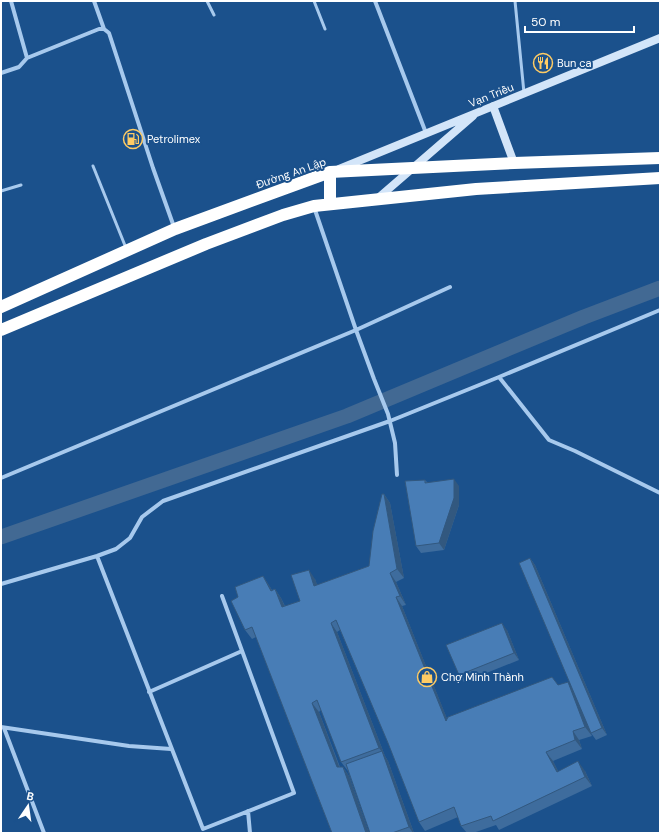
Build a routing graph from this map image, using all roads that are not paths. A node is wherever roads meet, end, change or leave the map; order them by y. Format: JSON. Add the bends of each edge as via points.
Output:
{"nodes":[{"id":1,"x":11,"y":1,"type":"edge"},
{"id":2,"x":94,"y":1,"type":"edge"},
{"id":3,"x":207,"y":1,"type":"edge"},
{"id":4,"x":314,"y":1,"type":"edge"},
{"id":5,"x":375,"y":1,"type":"edge"},
{"id":6,"x":515,"y":1,"type":"edge"},
{"id":7,"x":214,"y":15,"type":"dead end"},
{"id":8,"x":325,"y":28,"type":"dead end"},
{"id":9,"x":104,"y":29,"type":"junction"},
{"id":10,"x":660,"y":38,"type":"edge"},
{"id":11,"x":27,"y":58,"type":"junction"},
{"id":12,"x":1,"y":73,"type":"edge"},
{"id":13,"x":524,"y":94,"type":"junction"},
{"id":14,"x":493,"y":106,"type":"junction"},
{"id":15,"x":478,"y":112,"type":"junction"},
{"id":16,"x":426,"y":133,"type":"junction"},
{"id":17,"x":660,"y":158,"type":"edge"},
{"id":18,"x":514,"y":163,"type":"junction"},
{"id":19,"x":93,"y":166,"type":"dead end"},
{"id":20,"x":412,"y":168,"type":"junction"},
{"id":21,"x":330,"y":172,"type":"junction"},
{"id":22,"x":660,"y":178,"type":"edge"},
{"id":23,"x":21,"y":185,"type":"dead end"},
{"id":24,"x":1,"y":191,"type":"edge"},
{"id":25,"x":376,"y":199,"type":"junction"},
{"id":26,"x":330,"y":204,"type":"junction"},
{"id":27,"x":314,"y":206,"type":"junction"},
{"id":28,"x":175,"y":229,"type":"junction"},
{"id":29,"x":128,"y":250,"type":"junction"},
{"id":30,"x":450,"y":287,"type":"dead end"},
{"id":31,"x":1,"y":307,"type":"edge"},
{"id":32,"x":660,"y":310,"type":"edge"},
{"id":33,"x":1,"y":330,"type":"edge"},
{"id":34,"x":356,"y":330,"type":"junction"},
{"id":35,"x":499,"y":377,"type":"junction"},
{"id":36,"x":390,"y":421,"type":"junction"},
{"id":37,"x":397,"y":475,"type":"dead end"},
{"id":38,"x":1,"y":478,"type":"edge"},
{"id":39,"x":660,"y":493,"type":"edge"},
{"id":40,"x":97,"y":556,"type":"junction"},
{"id":41,"x":1,"y":584,"type":"edge"},
{"id":42,"x":222,"y":596,"type":"dead end"},
{"id":43,"x":242,"y":651,"type":"junction"},
{"id":44,"x":149,"y":692,"type":"junction"},
{"id":45,"x":3,"y":728,"type":"edge"},
{"id":46,"x":171,"y":749,"type":"junction"},
{"id":47,"x":248,"y":811,"type":"junction"},
{"id":48,"x":44,"y":833,"type":"edge"},
{"id":49,"x":250,"y":833,"type":"edge"}],
"edges":[{"from":1,"to":11,"type":"street"},
{"from":2,"to":9,"type":"street"},
{"from":3,"to":7,"type":"lane"},
{"from":4,"to":8,"type":"lane"},
{"from":5,"to":16,"type":"street"},
{"from":6,"to":13,"type":"lane"},
{"from":9,"to":11,"type":"street"},
{"from":9,"to":28,"type":"street","via":[[109,33]]},
{"from":10,"to":13,"type":"street","name":"Vạn Triều"},
{"from":11,"to":12,"type":"street","via":[[19,67]]},
{"from":13,"to":14,"type":"street","name":"Vạn Triều"},
{"from":14,"to":15,"type":"street","name":"Vạn Triều"},
{"from":14,"to":18,"type":"street"},
{"from":15,"to":16,"type":"street","name":"Vạn Triều"},
{"from":15,"to":20,"type":"street"},
{"from":16,"to":21,"type":"street","name":"Vạn Triều"},
{"from":17,"to":18,"type":"highway","name":"Đường An Lập"},
{"from":18,"to":20,"type":"highway","name":"Đường An Lập"},
{"from":19,"to":29,"type":"lane"},
{"from":20,"to":21,"type":"highway","name":"Đường An Lập"},
{"from":20,"to":25,"type":"street"},
{"from":21,"to":26,"type":"highway"},
{"from":21,"to":28,"type":"highway","name":"Đường An Lập"},
{"from":22,"to":25,"type":"highway","via":[[476,189]]},
{"from":23,"to":24,"type":"lane"},
{"from":25,"to":26,"type":"highway"},
{"from":26,"to":27,"type":"highway"},
{"from":27,"to":33,"type":"highway","via":[[206,244]]},
{"from":27,"to":34,"type":"street"},
{"from":28,"to":29,"type":"highway","name":"Đường An Lập"},
{"from":29,"to":31,"type":"highway","name":"Đường An Lập"},
{"from":30,"to":34,"type":"street"},
{"from":32,"to":35,"type":"street"},
{"from":34,"to":36,"type":"street"},
{"from":34,"to":38,"type":"street"},
{"from":35,"to":36,"type":"street"},
{"from":35,"to":39,"type":"street","via":[[549,440]]},
{"from":36,"to":37,"type":"street","via":[[395,443]]},
{"from":36,"to":40,"type":"street","via":[[163,501],[142,517],[130,538],[116,549]]},
{"from":40,"to":41,"type":"street"},
{"from":40,"to":44,"type":"street"},
{"from":42,"to":43,"type":"street"},
{"from":43,"to":44,"type":"street"},
{"from":43,"to":47,"type":"street","via":[[294,793]]},
{"from":44,"to":46,"type":"street"},
{"from":45,"to":46,"type":"street","via":[[129,746]]},
{"from":45,"to":48,"type":"street"},
{"from":46,"to":47,"type":"street","via":[[203,829]]},
{"from":47,"to":49,"type":"street"}]}
